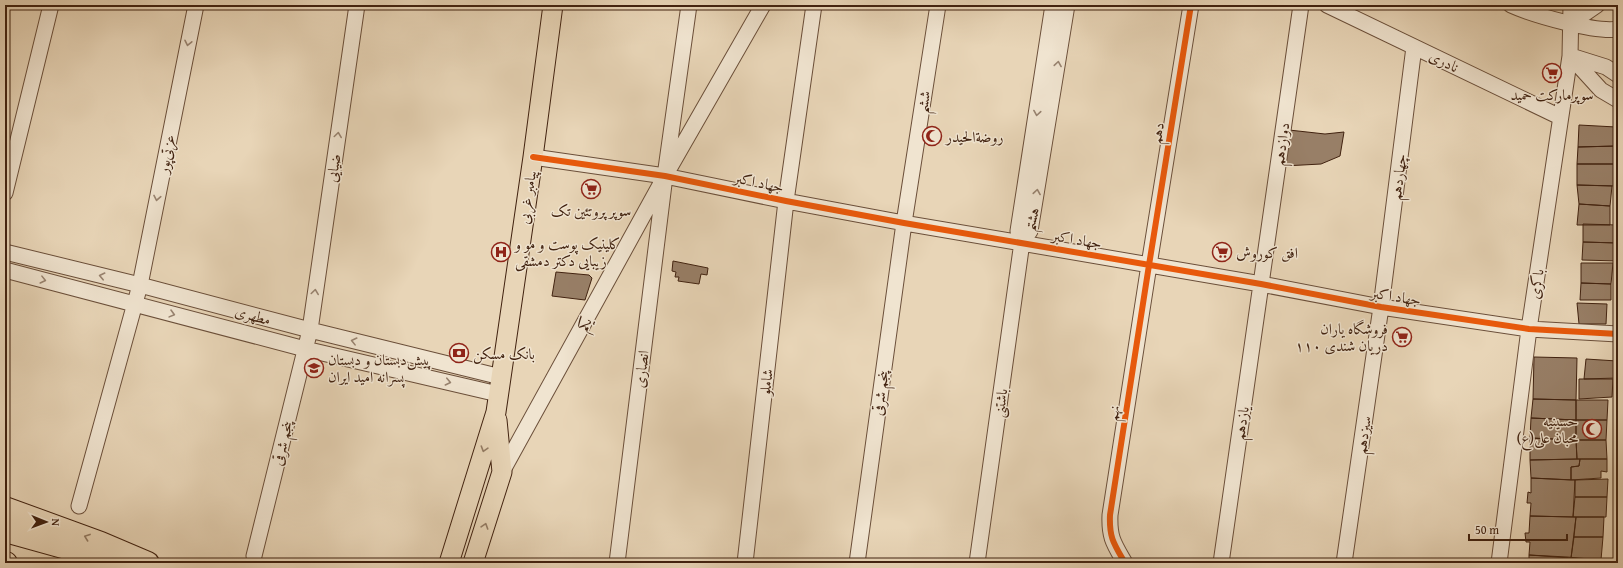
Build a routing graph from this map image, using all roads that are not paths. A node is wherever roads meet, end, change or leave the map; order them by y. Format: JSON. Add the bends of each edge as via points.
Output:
{"nodes":[{"id":1,"x":51,"y":5,"type":"edge"},
{"id":2,"x":196,"y":5,"type":"edge"},
{"id":3,"x":357,"y":5,"type":"edge"},
{"id":4,"x":553,"y":5,"type":"edge"},
{"id":5,"x":689,"y":5,"type":"edge"},
{"id":6,"x":763,"y":5,"type":"edge"},
{"id":7,"x":814,"y":5,"type":"edge"},
{"id":8,"x":938,"y":5,"type":"edge"},
{"id":9,"x":1054,"y":5,"type":"edge"},
{"id":10,"x":1067,"y":5,"type":"edge"},
{"id":11,"x":1191,"y":5,"type":"edge"},
{"id":12,"x":1301,"y":5,"type":"edge"},
{"id":13,"x":1327,"y":5,"type":"edge"},
{"id":14,"x":1511,"y":5,"type":"edge"},
{"id":15,"x":1571,"y":5,"type":"edge"},
{"id":16,"x":1597,"y":5,"type":"edge"},
{"id":17,"x":1571,"y":23,"type":"junction"},
{"id":18,"x":1618,"y":28,"type":"edge"},
{"id":19,"x":1414,"y":47,"type":"junction"},
{"id":20,"x":1570,"y":56,"type":"junction"},
{"id":21,"x":1618,"y":75,"type":"edge"},
{"id":22,"x":1618,"y":100,"type":"edge"},
{"id":23,"x":1560,"y":117,"type":"junction"},
{"id":24,"x":10,"y":150,"type":"edge"},
{"id":25,"x":533,"y":157,"type":"junction"},
{"id":26,"x":665,"y":176,"type":"junction"},
{"id":27,"x":5,"y":193,"type":"edge"},
{"id":28,"x":786,"y":201,"type":"junction"},
{"id":29,"x":904,"y":223,"type":"junction"},
{"id":30,"x":1022,"y":242,"type":"junction"},
{"id":31,"x":5,"y":252,"type":"edge"},
{"id":32,"x":1148,"y":265,"type":"junction"},
{"id":33,"x":5,"y":270,"type":"edge"},
{"id":34,"x":1261,"y":284,"type":"junction"},
{"id":35,"x":140,"y":285,"type":"junction"},
{"id":36,"x":134,"y":304,"type":"junction"},
{"id":37,"x":1381,"y":307,"type":"junction"},
{"id":38,"x":1529,"y":329,"type":"junction"},
{"id":39,"x":310,"y":330,"type":"junction"},
{"id":40,"x":1618,"y":334,"type":"edge"},
{"id":41,"x":305,"y":349,"type":"junction"},
{"id":42,"x":498,"y":394,"type":"junction"},
{"id":43,"x":502,"y":472,"type":"junction"},
{"id":44,"x":79,"y":506,"type":"dead end"},
{"id":45,"x":5,"y":508,"type":"edge"},
{"id":46,"x":5,"y":531,"type":"edge"},
{"id":47,"x":254,"y":556,"type":"dead end"},
{"id":48,"x":121,"y":563,"type":"edge"},
{"id":49,"x":148,"y":563,"type":"edge"},
{"id":50,"x":448,"y":563,"type":"edge"},
{"id":51,"x":472,"y":563,"type":"edge"},
{"id":52,"x":617,"y":563,"type":"edge"},
{"id":53,"x":745,"y":563,"type":"edge"},
{"id":54,"x":857,"y":563,"type":"edge"},
{"id":55,"x":978,"y":563,"type":"edge"},
{"id":56,"x":1125,"y":563,"type":"edge"},
{"id":57,"x":1221,"y":563,"type":"edge"},
{"id":58,"x":1344,"y":563,"type":"edge"},
{"id":59,"x":1500,"y":563,"type":"edge"}],
"edges":[{"from":1,"to":24,"type":"street"},
{"from":2,"to":35,"type":"street","name":"عزتی‌پور","one_way":true},
{"from":39,"to":3,"type":"street","name":"ضیایی","one_way":true},
{"from":4,"to":25,"type":"main road","name":"پیامبر غربی"},
{"from":5,"to":26,"type":"street","name":"انصاری"},
{"from":6,"to":26,"type":"street","name":"یکم"},
{"from":7,"to":28,"type":"street","name":"شاملو"},
{"from":8,"to":29,"type":"street","name":"ششم"},
{"from":9,"to":30,"type":"street","name":"هشتم","one_way":true,"via":[[1018,231]]},
{"from":30,"to":10,"type":"street","name":"هشتم","one_way":true,"via":[[1030,231]]},
{"from":11,"to":32,"type":"street","name":"دهم"},
{"from":12,"to":34,"type":"street","name":"دوازدهم"},
{"from":13,"to":19,"type":"street","name":"نادری"},
{"from":14,"to":17,"type":"street"},
{"from":15,"to":17,"type":"street","name":"باکری"},
{"from":16,"to":17,"type":"street"},
{"from":17,"to":18,"type":"street","via":[[1610,30]]},
{"from":17,"to":20,"type":"street","name":"باکری"},
{"from":19,"to":23,"type":"street","name":"نادری"},
{"from":19,"to":37,"type":"street","name":"چهاردهم"},
{"from":20,"to":21,"type":"street","via":[[1606,67]]},
{"from":20,"to":22,"type":"street","via":[[1601,90]]},
{"from":20,"to":23,"type":"street","name":"باکری"},
{"from":23,"to":38,"type":"street","name":"باکری"},
{"from":24,"to":27,"type":"street"},
{"from":25,"to":26,"type":"street","name":"جهاد اکبر"},
{"from":25,"to":42,"type":"main road","name":"پیامبر غربی"},
{"from":26,"to":28,"type":"street","name":"جهاد اکبر"},
{"from":26,"to":43,"type":"street","name":"یکم"},
{"from":26,"to":52,"type":"street","name":"انصاری"},
{"from":28,"to":29,"type":"street","name":"جهاد اکبر"},
{"from":28,"to":53,"type":"street","name":"شاملو"},
{"from":29,"to":30,"type":"street","name":"جهاد اکبر"},
{"from":29,"to":54,"type":"street","name":"پنجم شرقی"},
{"from":30,"to":32,"type":"street","name":"جهاد اکبر"},
{"from":30,"to":55,"type":"street","name":"باشتنی"},
{"from":35,"to":31,"type":"street","name":"مطهری","one_way":true},
{"from":32,"to":34,"type":"street","name":"جهاد اکبر"},
{"from":32,"to":56,"type":"street","name":"نهم","via":[[1110,515],[1112,542]]},
{"from":33,"to":36,"type":"street","name":"مطهری","one_way":true},
{"from":34,"to":37,"type":"street","name":"جهاد اکبر"},
{"from":34,"to":57,"type":"street","name":"یازدهم"},
{"from":35,"to":36,"type":"street","name":"عزتی‌پور"},
{"from":35,"to":39,"type":"street","name":"مطهری"},
{"from":36,"to":41,"type":"street","name":"مطهری","one_way":true},
{"from":36,"to":44,"type":"street","name":"عزتی‌پور"},
{"from":37,"to":38,"type":"street","name":"جهاد اکبر"},
{"from":37,"to":58,"type":"street","name":"سیزدهم"},
{"from":38,"to":40,"type":"street","name":"جهاد اکبر"},
{"from":38,"to":59,"type":"street","name":"باکری"},
{"from":39,"to":41,"type":"street","name":"پنجم شرقی"},
{"from":42,"to":39,"type":"street","name":"مطهری","one_way":true},
{"from":41,"to":42,"type":"street","name":"مطهری","one_way":true},
{"from":41,"to":47,"type":"street","name":"پنجم شرقی"},
{"from":42,"to":43,"type":"main road","name":"پیامبر غربی"},
{"from":42,"to":50,"type":"main road","name":"پیامبر غربی","one_way":true},
{"from":51,"to":43,"type":"main road","name":"پیامبر غربی","one_way":true},
{"from":49,"to":45,"type":"highway","one_way":true},
{"from":46,"to":48,"type":"highway"}]}
